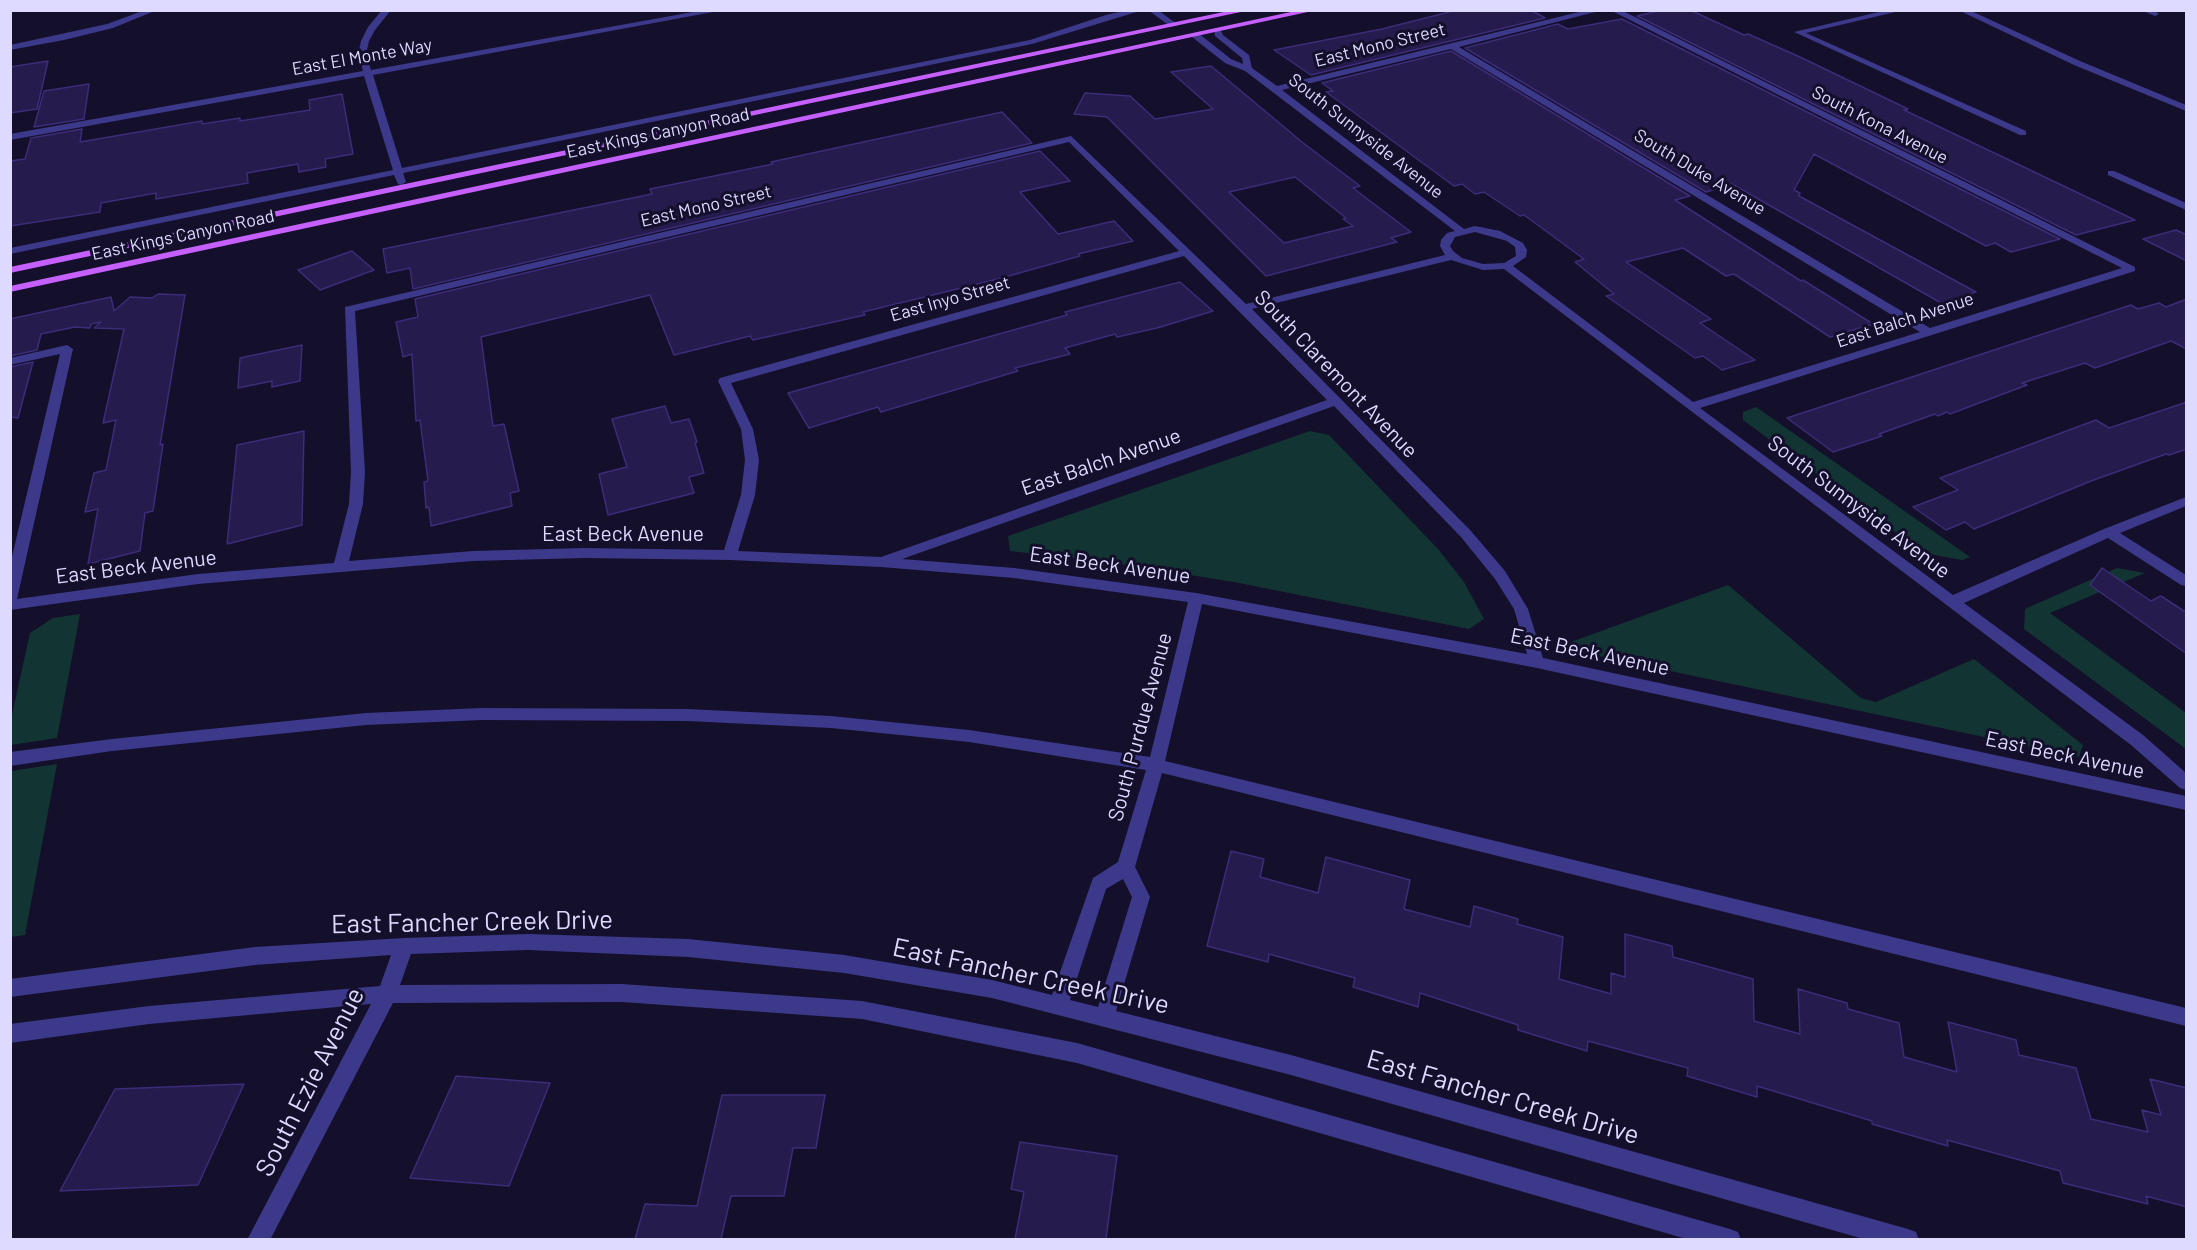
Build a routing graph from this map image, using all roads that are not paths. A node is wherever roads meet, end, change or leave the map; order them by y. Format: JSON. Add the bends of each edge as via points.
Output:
{"nodes":[{"id":1,"x":153,"y":10,"type":"edge"},
{"id":2,"x":387,"y":10,"type":"edge"},
{"id":3,"x":720,"y":10,"type":"edge"},
{"id":4,"x":1139,"y":10,"type":"edge"},
{"id":5,"x":1152,"y":10,"type":"edge"},
{"id":6,"x":1246,"y":10,"type":"edge"},
{"id":7,"x":1280,"y":10,"type":"edge"},
{"id":8,"x":1313,"y":10,"type":"edge"},
{"id":9,"x":1599,"y":10,"type":"edge"},
{"id":10,"x":1614,"y":10,"type":"edge"},
{"id":11,"x":1900,"y":10,"type":"edge"},
{"id":12,"x":1962,"y":10,"type":"edge"},
{"id":13,"x":1982,"y":10,"type":"edge"},
{"id":14,"x":2145,"y":10,"type":"edge"},
{"id":15,"x":657,"y":13,"type":"dead end"},
{"id":16,"x":2155,"y":14,"type":"dead end"},
{"id":17,"x":663,"y":20,"type":"junction"},
{"id":18,"x":1174,"y":25,"type":"junction"},
{"id":19,"x":1217,"y":31,"type":"junction"},
{"id":20,"x":1196,"y":35,"type":"junction"},
{"id":21,"x":1452,"y":46,"type":"junction"},
{"id":22,"x":10,"y":48,"type":"edge"},
{"id":23,"x":1248,"y":69,"type":"junction"},
{"id":24,"x":367,"y":73,"type":"junction"},
{"id":25,"x":955,"y":86,"type":"junction"},
{"id":26,"x":1275,"y":89,"type":"junction"},
{"id":27,"x":2187,"y":98,"type":"edge"},
{"id":28,"x":2187,"y":108,"type":"edge"},
{"id":29,"x":2023,"y":133,"type":"dead end"},
{"id":30,"x":10,"y":137,"type":"edge"},
{"id":31,"x":1071,"y":138,"type":"joint"},
{"id":32,"x":399,"y":172,"type":"junction"},
{"id":33,"x":2111,"y":173,"type":"dead end"},
{"id":34,"x":403,"y":188,"type":"junction"},
{"id":35,"x":2187,"y":207,"type":"edge"},
{"id":36,"x":1461,"y":231,"type":"junction"},
{"id":37,"x":176,"y":235,"type":"junction"},
{"id":38,"x":10,"y":252,"type":"edge"},
{"id":39,"x":1186,"y":252,"type":"junction"},
{"id":40,"x":1453,"y":256,"type":"junction"},
{"id":41,"x":1506,"y":266,"type":"junction"},
{"id":42,"x":2131,"y":268,"type":"joint"},
{"id":43,"x":10,"y":270,"type":"edge"},
{"id":44,"x":10,"y":277,"type":"edge"},
{"id":45,"x":10,"y":289,"type":"edge"},
{"id":46,"x":1244,"y":308,"type":"junction"},
{"id":47,"x":1927,"y":331,"type":"junction"},
{"id":48,"x":10,"y":362,"type":"edge"},
{"id":49,"x":1334,"y":402,"type":"junction"},
{"id":50,"x":1691,"y":407,"type":"junction"},
{"id":51,"x":2187,"y":501,"type":"edge"},
{"id":52,"x":2109,"y":532,"type":"junction"},
{"id":53,"x":730,"y":555,"type":"junction"},
{"id":54,"x":881,"y":562,"type":"junction"},
{"id":55,"x":341,"y":565,"type":"junction"},
{"id":56,"x":2187,"y":581,"type":"edge"},
{"id":57,"x":10,"y":598,"type":"edge"},
{"id":58,"x":1197,"y":598,"type":"junction"},
{"id":59,"x":1952,"y":602,"type":"junction"},
{"id":60,"x":10,"y":605,"type":"edge"},
{"id":61,"x":1537,"y":662,"type":"junction"},
{"id":62,"x":10,"y":759,"type":"edge"},
{"id":63,"x":1156,"y":765,"type":"junction"},
{"id":64,"x":2187,"y":783,"type":"edge"},
{"id":65,"x":2187,"y":803,"type":"edge"},
{"id":66,"x":1126,"y":867,"type":"junction"},
{"id":67,"x":404,"y":946,"type":"junction"},
{"id":68,"x":10,"y":988,"type":"edge"},
{"id":69,"x":387,"y":994,"type":"junction"},
{"id":70,"x":1058,"y":1006,"type":"junction"},
{"id":71,"x":2187,"y":1017,"type":"edge"},
{"id":72,"x":1104,"y":1018,"type":"junction"},
{"id":73,"x":10,"y":1034,"type":"edge"},
{"id":74,"x":258,"y":1239,"type":"edge"},
{"id":75,"x":1730,"y":1239,"type":"edge"},
{"id":76,"x":1908,"y":1239,"type":"edge"}],
"edges":[{"from":1,"to":22,"type":"street","via":[[110,26]]},
{"from":2,"to":24,"type":"street","via":[[365,41],[362,54]]},
{"from":3,"to":17,"type":"street","name":"East El Monte Way"},
{"from":4,"to":32,"type":"street","name":"East Kings Canyon Road","via":[[1032,42]]},
{"from":5,"to":18,"type":"street"},
{"from":6,"to":18,"type":"main road","name":"East Kings Canyon Road"},
{"from":7,"to":20,"type":"main road","via":[[1204,28]]},
{"from":8,"to":19,"type":"main road","name":"East Kings Canyon Road"},
{"from":9,"to":21,"type":"street","name":"East Mono Street"},
{"from":10,"to":42,"type":"street","name":"South Kona Avenue"},
{"from":11,"to":29,"type":"street","via":[[1798,32]]},
{"from":12,"to":28,"type":"street"},
{"from":13,"to":27,"type":"street"},
{"from":14,"to":16,"type":"street"},
{"from":15,"to":17,"type":"street"},
{"from":17,"to":24,"type":"street","name":"East El Monte Way"},
{"from":18,"to":25,"type":"main road","via":[[1176,29],[1166,35],[992,72]]},
{"from":18,"to":34,"type":"main road","name":"East Kings Canyon Road"},
{"from":19,"to":20,"type":"main road","name":"East Kings Canyon Road"},
{"from":19,"to":23,"type":"street","name":"South Sunnyside Avenue","via":[[1246,57]]},
{"from":20,"to":23,"type":"street","name":"South Sunnyside Avenue","via":[[1228,61]]},
{"from":20,"to":25,"type":"main road","name":"East Kings Canyon Road"},
{"from":21,"to":26,"type":"street","name":"East Mono Street"},
{"from":21,"to":47,"type":"street","name":"South Duke Avenue"},
{"from":23,"to":26,"type":"street","name":"South Sunnyside Avenue"},
{"from":24,"to":30,"type":"street","name":"East El Monte Way"},
{"from":24,"to":32,"type":"street"},
{"from":25,"to":45,"type":"main road","name":"East Kings Canyon Road"},
{"from":26,"to":36,"type":"street","name":"South Sunnyside Avenue"},
{"from":31,"to":39,"type":"street","name":"South Claremont Avenue"},
{"from":31,"to":55,"type":"street","name":"East Mono Street","via":[[348,309],[358,472],[353,521]]},
{"from":32,"to":34,"type":"street"},
{"from":32,"to":38,"type":"street","name":"East Kings Canyon Road"},
{"from":33,"to":35,"type":"street"},
{"from":34,"to":37,"type":"main road","name":"East Kings Canyon Road"},
{"from":36,"to":40,"type":"street","via":[[1446,240],[1445,246]]},
{"from":36,"to":41,"type":"street","via":[[1488,231],[1519,244],[1521,257]]},
{"from":37,"to":43,"type":"main road","name":"East Kings Canyon Road"},
{"from":37,"to":44,"type":"main road","via":[[111,256]]},
{"from":39,"to":46,"type":"street","name":"South Claremont Avenue"},
{"from":39,"to":53,"type":"street","name":"East Inyo Street","via":[[724,381],[747,429],[752,460],[748,495]]},
{"from":40,"to":41,"type":"street","via":[[1469,265]]},
{"from":40,"to":46,"type":"street"},
{"from":41,"to":50,"type":"street","name":"South Sunnyside Avenue"},
{"from":42,"to":47,"type":"street","name":"East Balch Avenue"},
{"from":46,"to":49,"type":"street","name":"South Claremont Avenue"},
{"from":47,"to":50,"type":"street","name":"East Balch Avenue"},
{"from":48,"to":57,"type":"street","via":[[67,349]]},
{"from":49,"to":54,"type":"street","name":"East Balch Avenue"},
{"from":49,"to":61,"type":"street","name":"South Claremont Avenue","via":[[1466,534],[1500,575],[1521,609]]},
{"from":50,"to":59,"type":"street","name":"South Sunnyside Avenue"},
{"from":51,"to":52,"type":"street"},
{"from":52,"to":56,"type":"street"},
{"from":52,"to":59,"type":"street"},
{"from":53,"to":54,"type":"street","name":"East Beck Avenue"},
{"from":53,"to":55,"type":"street","name":"East Beck Avenue","via":[[584,553]]},
{"from":54,"to":58,"type":"street","name":"East Beck Avenue","via":[[1014,573]]},
{"from":55,"to":60,"type":"street","name":"East Beck Avenue","via":[[198,579]]},
{"from":58,"to":61,"type":"street","name":"East Beck Avenue"},
{"from":58,"to":63,"type":"street","name":"South Purdue Avenue"},
{"from":59,"to":64,"type":"street","name":"South Sunnyside Avenue","via":[[2137,740]]},
{"from":61,"to":65,"type":"street","name":"East Beck Avenue"},
{"from":62,"to":63,"type":"street","via":[[366,719],[482,714],[687,715],[831,722],[969,736]]},
{"from":63,"to":66,"type":"street","name":"South Purdue Avenue"},
{"from":63,"to":71,"type":"street"},
{"from":66,"to":70,"type":"street","via":[[1099,884]]},
{"from":66,"to":72,"type":"street","via":[[1141,897]]},
{"from":67,"to":68,"type":"street","name":"East Fancher Creek Drive","via":[[255,956]]},
{"from":67,"to":69,"type":"street","name":"South Ezie Avenue"},
{"from":67,"to":70,"type":"street","name":"East Fancher Creek Drive","via":[[528,942],[688,948],[844,964],[992,989]]},
{"from":69,"to":73,"type":"street","via":[[149,1015]]},
{"from":69,"to":74,"type":"street","name":"South Ezie Avenue"},
{"from":69,"to":75,"type":"street","via":[[621,993],[862,1010],[1077,1053]]},
{"from":70,"to":72,"type":"street","name":"East Fancher Creek Drive"},
{"from":72,"to":76,"type":"street","name":"East Fancher Creek Drive","via":[[1291,1065]]}]}
